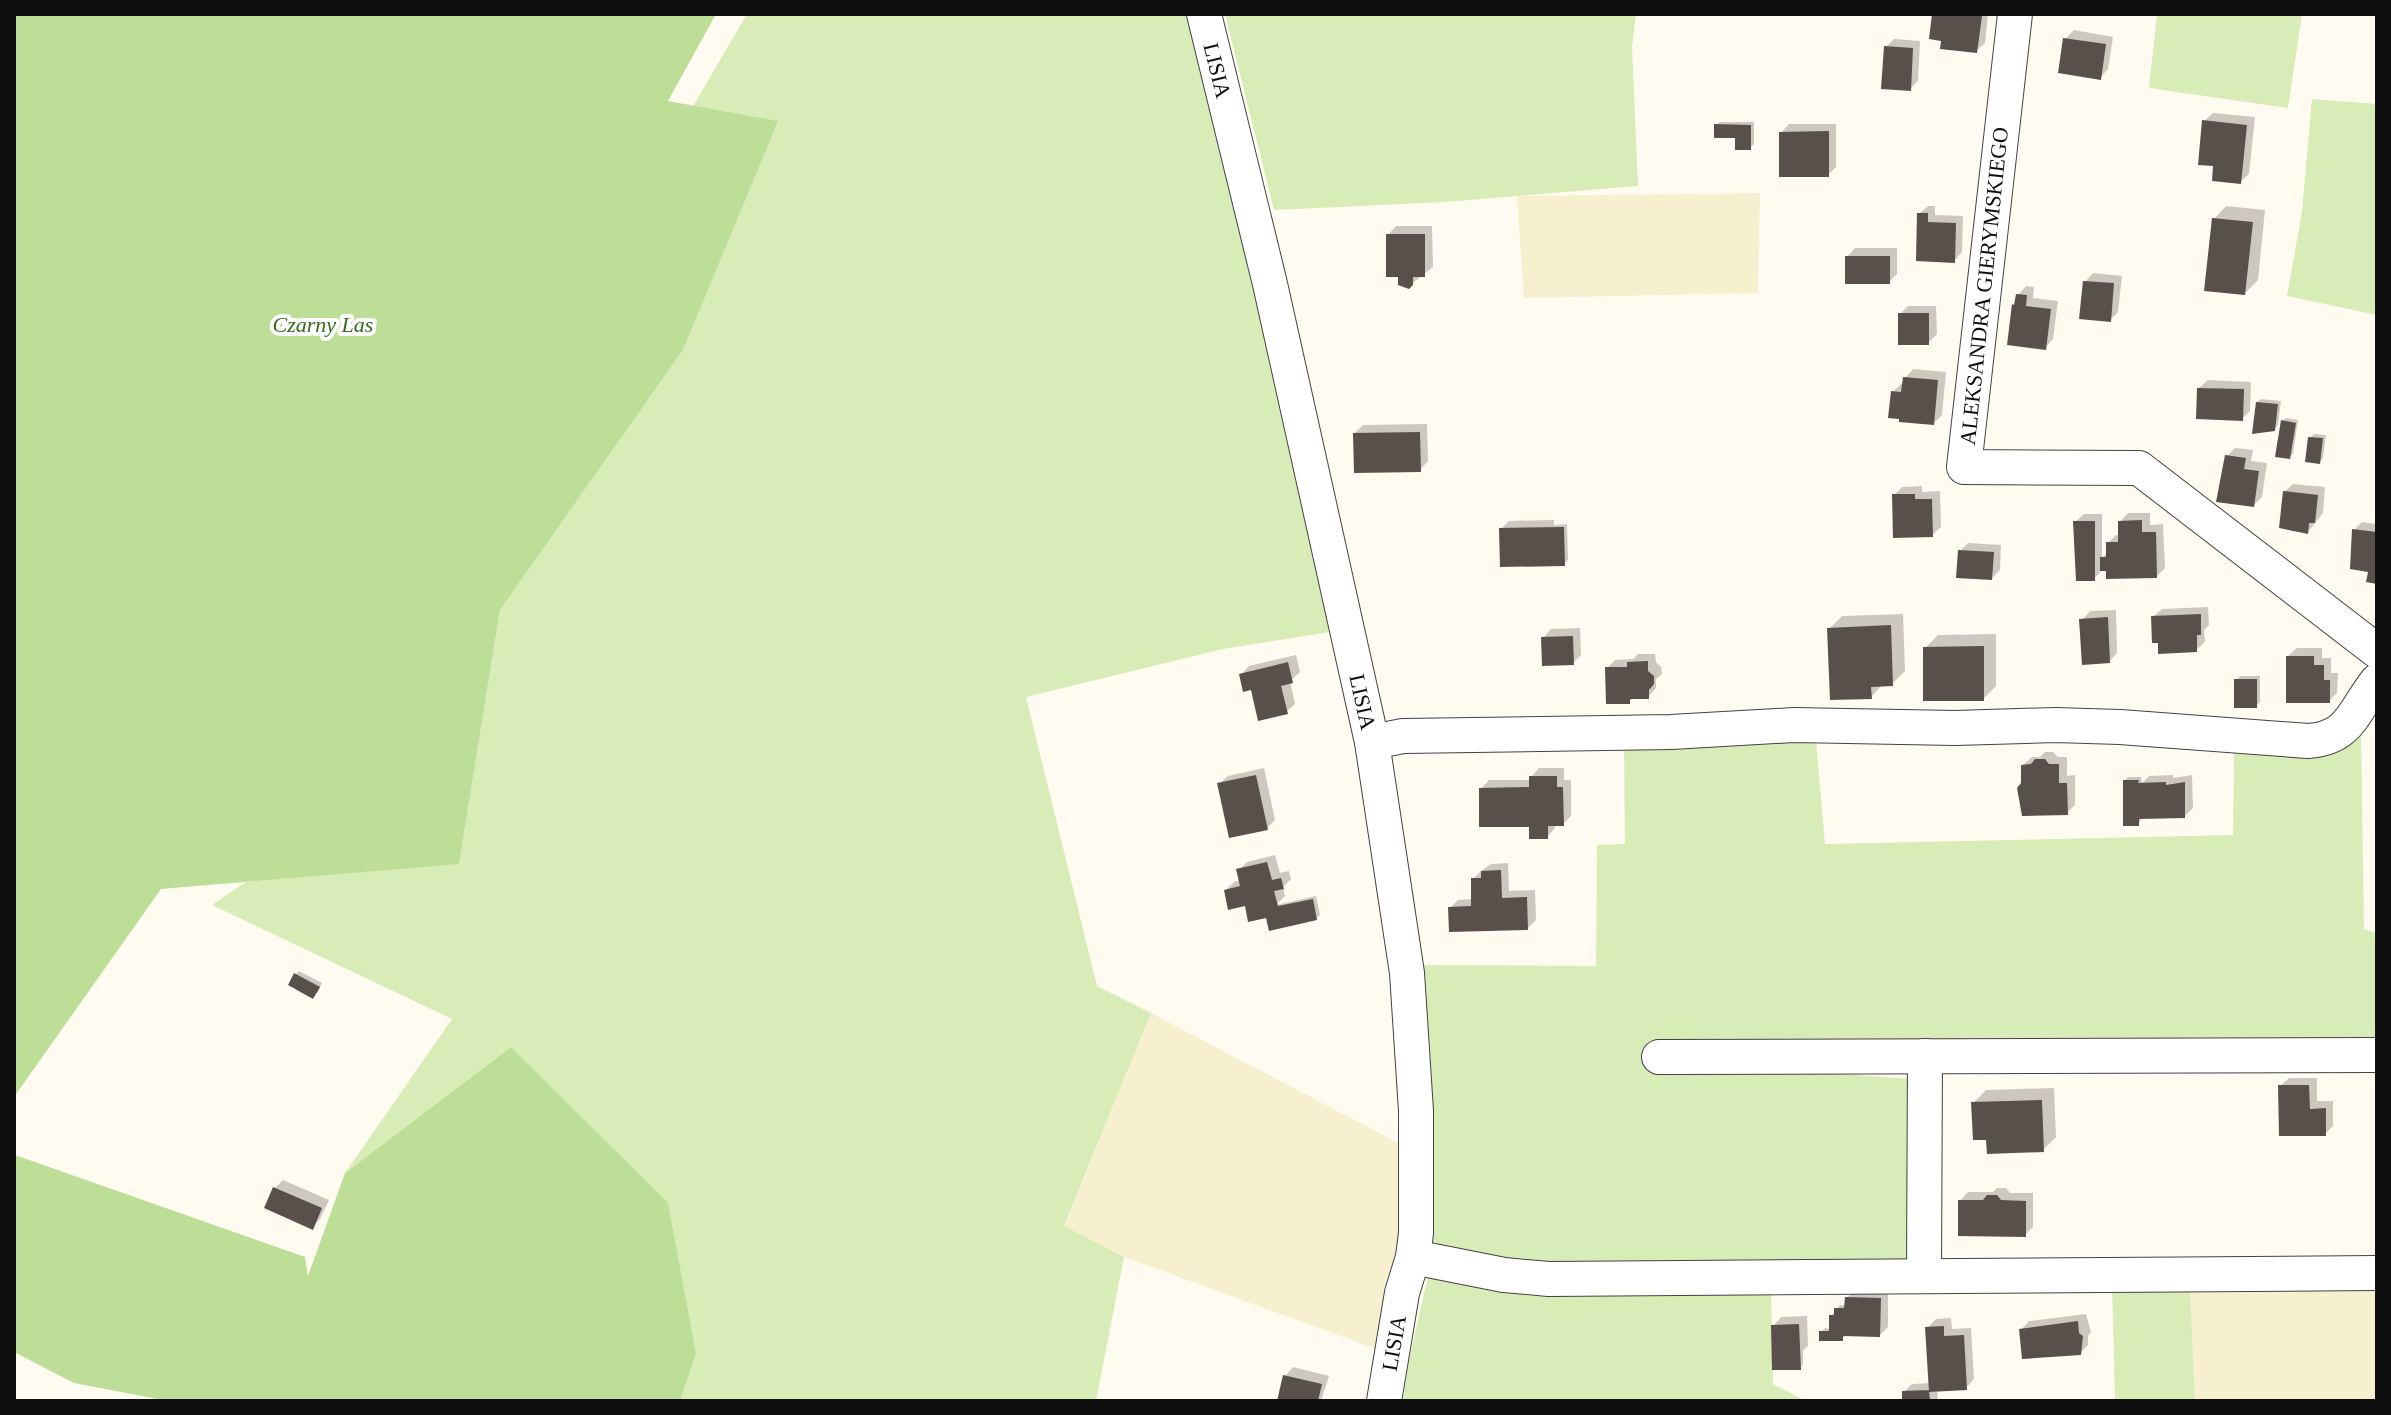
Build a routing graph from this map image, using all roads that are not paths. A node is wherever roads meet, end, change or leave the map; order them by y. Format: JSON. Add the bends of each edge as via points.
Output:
{"nodes":[{"id":1,"x":1204,"y":14,"type":"edge"},
{"id":2,"x":2015,"y":14,"type":"edge"},
{"id":3,"x":2377,"y":651,"type":"edge"},
{"id":4,"x":2377,"y":681,"type":"edge"},
{"id":5,"x":1372,"y":742,"type":"junction"},
{"id":6,"x":2377,"y":1055,"type":"edge"},
{"id":7,"x":1925,"y":1056,"type":"junction"},
{"id":8,"x":1659,"y":1057,"type":"dead end"},
{"id":9,"x":1413,"y":1257,"type":"junction"},
{"id":10,"x":2377,"y":1273,"type":"edge"},
{"id":11,"x":1924,"y":1274,"type":"junction"},
{"id":12,"x":1384,"y":1401,"type":"edge"}],
"edges":[{"from":1,"to":5,"type":"street","name":"LISIA"},
{"from":2,"to":3,"type":"street","name":"ALEKSANDRA GIERYMSKIEGO","via":[[1964,467],[2139,468]]},
{"from":4,"to":5,"type":"street","via":[[2341,731],[2308,741],[2120,727],[1794,725],[1403,736]]},
{"from":5,"to":9,"type":"street","name":"LISIA","via":[[1411,1012],[1417,1181]]},
{"from":6,"to":7,"type":"street"},
{"from":7,"to":8,"type":"street"},
{"from":7,"to":11,"type":"street"},
{"from":9,"to":11,"type":"street","via":[[1549,1279]]},
{"from":9,"to":12,"type":"street","name":"LISIA"},
{"from":10,"to":11,"type":"street"}]}
